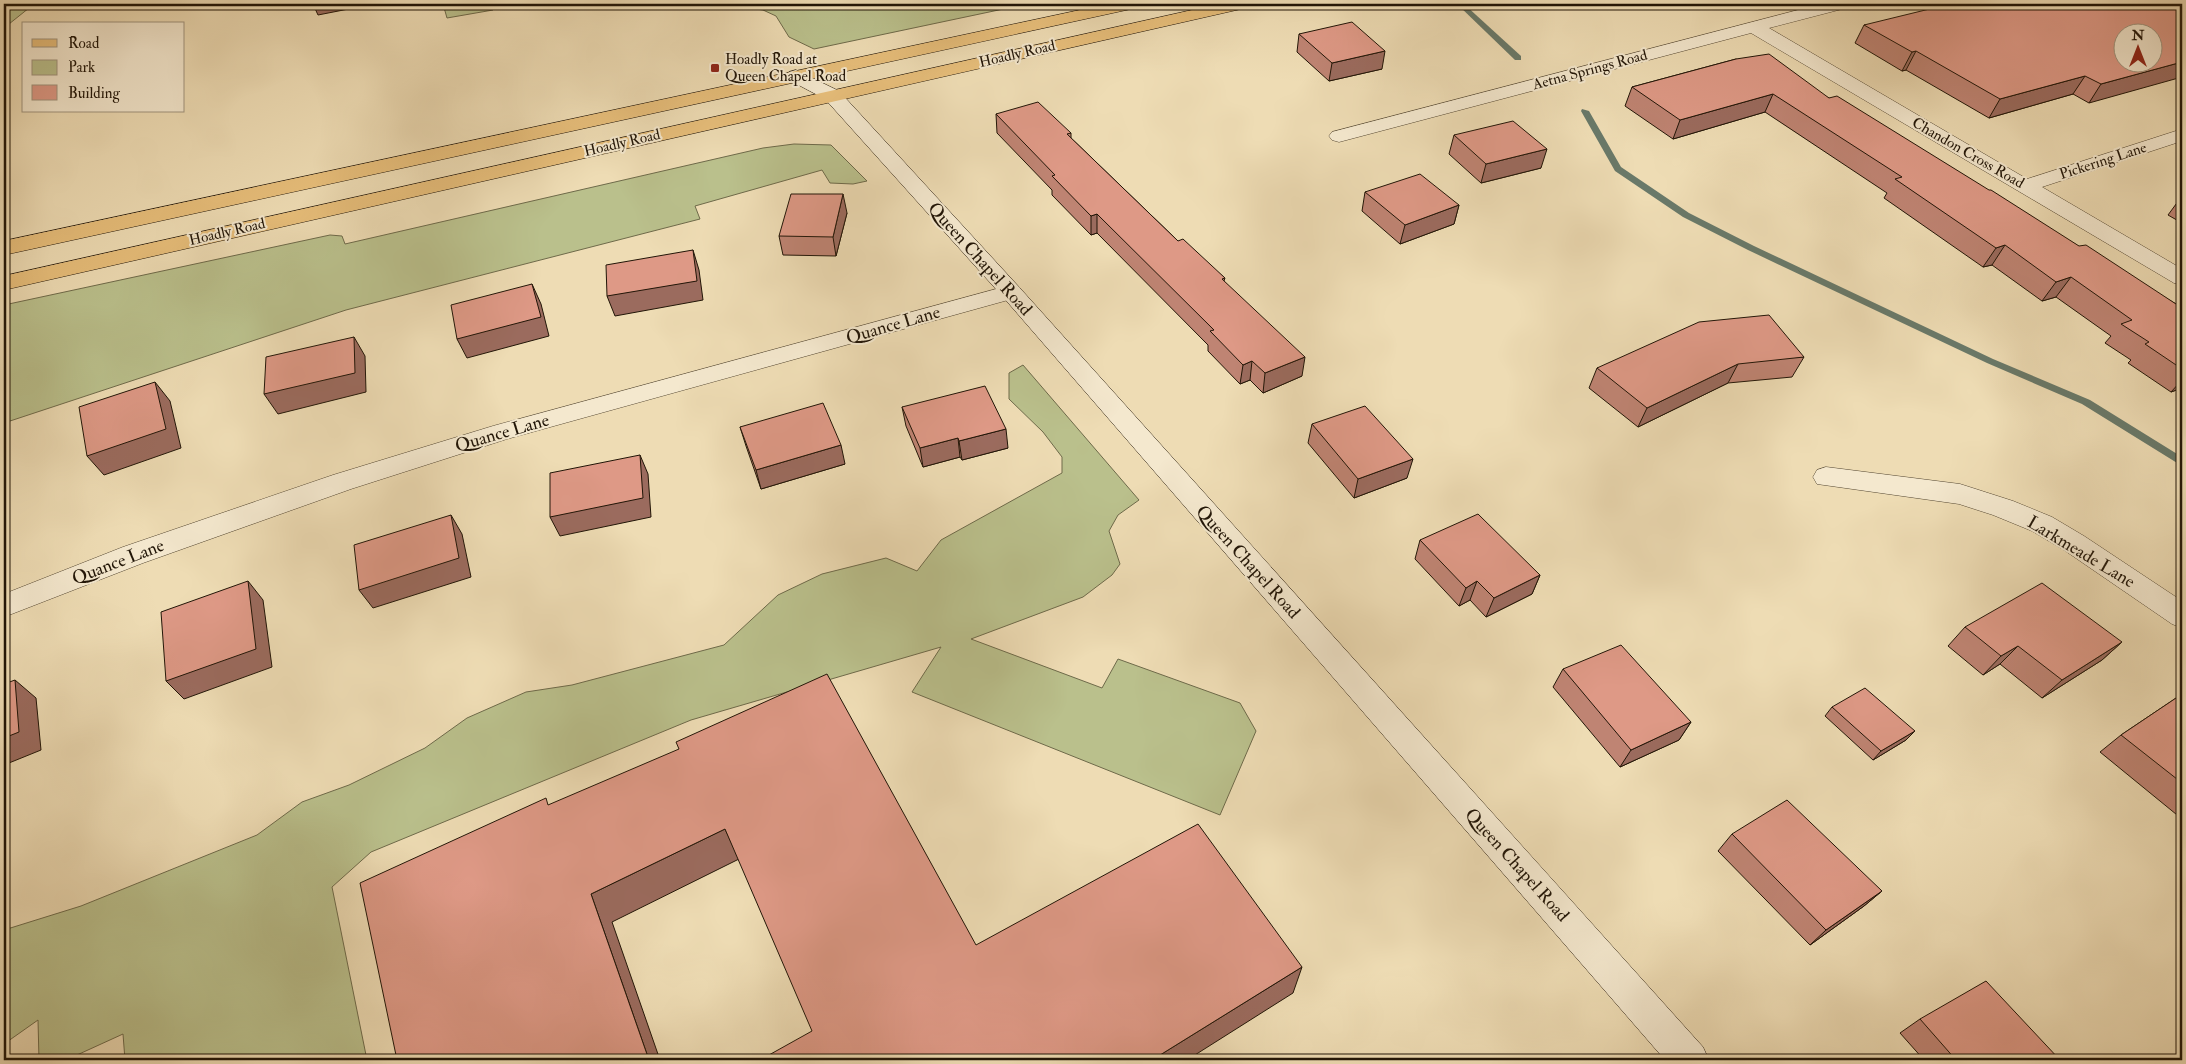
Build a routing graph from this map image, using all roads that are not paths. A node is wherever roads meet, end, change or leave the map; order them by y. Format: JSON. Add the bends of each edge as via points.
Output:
{"nodes":[{"id":1,"x":1131,"y":4,"type":"edge"},
{"id":2,"x":1241,"y":4,"type":"edge"},
{"id":3,"x":1840,"y":4,"type":"edge"},
{"id":4,"x":1754,"y":27,"type":"junction"},
{"id":5,"x":796,"y":76,"type":"junction"},
{"id":6,"x":832,"y":95,"type":"junction"},
{"id":7,"x":2182,"y":135,"type":"edge"},
{"id":8,"x":1340,"y":136,"type":"dead end"},
{"id":9,"x":2024,"y":186,"type":"junction"},
{"id":10,"x":4,"y":248,"type":"edge"},
{"id":11,"x":2182,"y":278,"type":"edge"},
{"id":12,"x":4,"y":283,"type":"edge"},
{"id":13,"x":1011,"y":292,"type":"junction"},
{"id":14,"x":1826,"y":476,"type":"dead end"},
{"id":15,"x":4,"y":606,"type":"edge"},
{"id":16,"x":2182,"y":616,"type":"edge"},
{"id":17,"x":1690,"y":1060,"type":"edge"}],
"edges":[{"from":1,"to":5,"type":"main road","name":"Hoadly Road"},
{"from":2,"to":6,"type":"main road","name":"Hoadly Road"},
{"from":3,"to":4,"type":"street","name":"Aetna Springs Road"},
{"from":4,"to":8,"type":"street","name":"Aetna Springs Road"},
{"from":4,"to":9,"type":"street","name":"Chandon Cross Road"},
{"from":5,"to":6,"type":"street","name":"Queen Chapel Road"},
{"from":5,"to":10,"type":"main road","name":"Hoadly Road"},
{"from":6,"to":12,"type":"main road","name":"Hoadly Road"},
{"from":6,"to":13,"type":"street","name":"Queen Chapel Road"},
{"from":7,"to":9,"type":"street","name":"Pickering Lane"},
{"from":9,"to":11,"type":"street","name":"Chandon Cross Road"},
{"from":13,"to":15,"type":"street","name":"Quance Lane","via":[[502,432],[342,482],[133,555]]},
{"from":13,"to":17,"type":"street","name":"Queen Chapel Road"},
{"from":14,"to":16,"type":"street","name":"Larkmeade Lane","via":[[1960,494],[2003,508],[2042,524],[2074,543]]}]}
